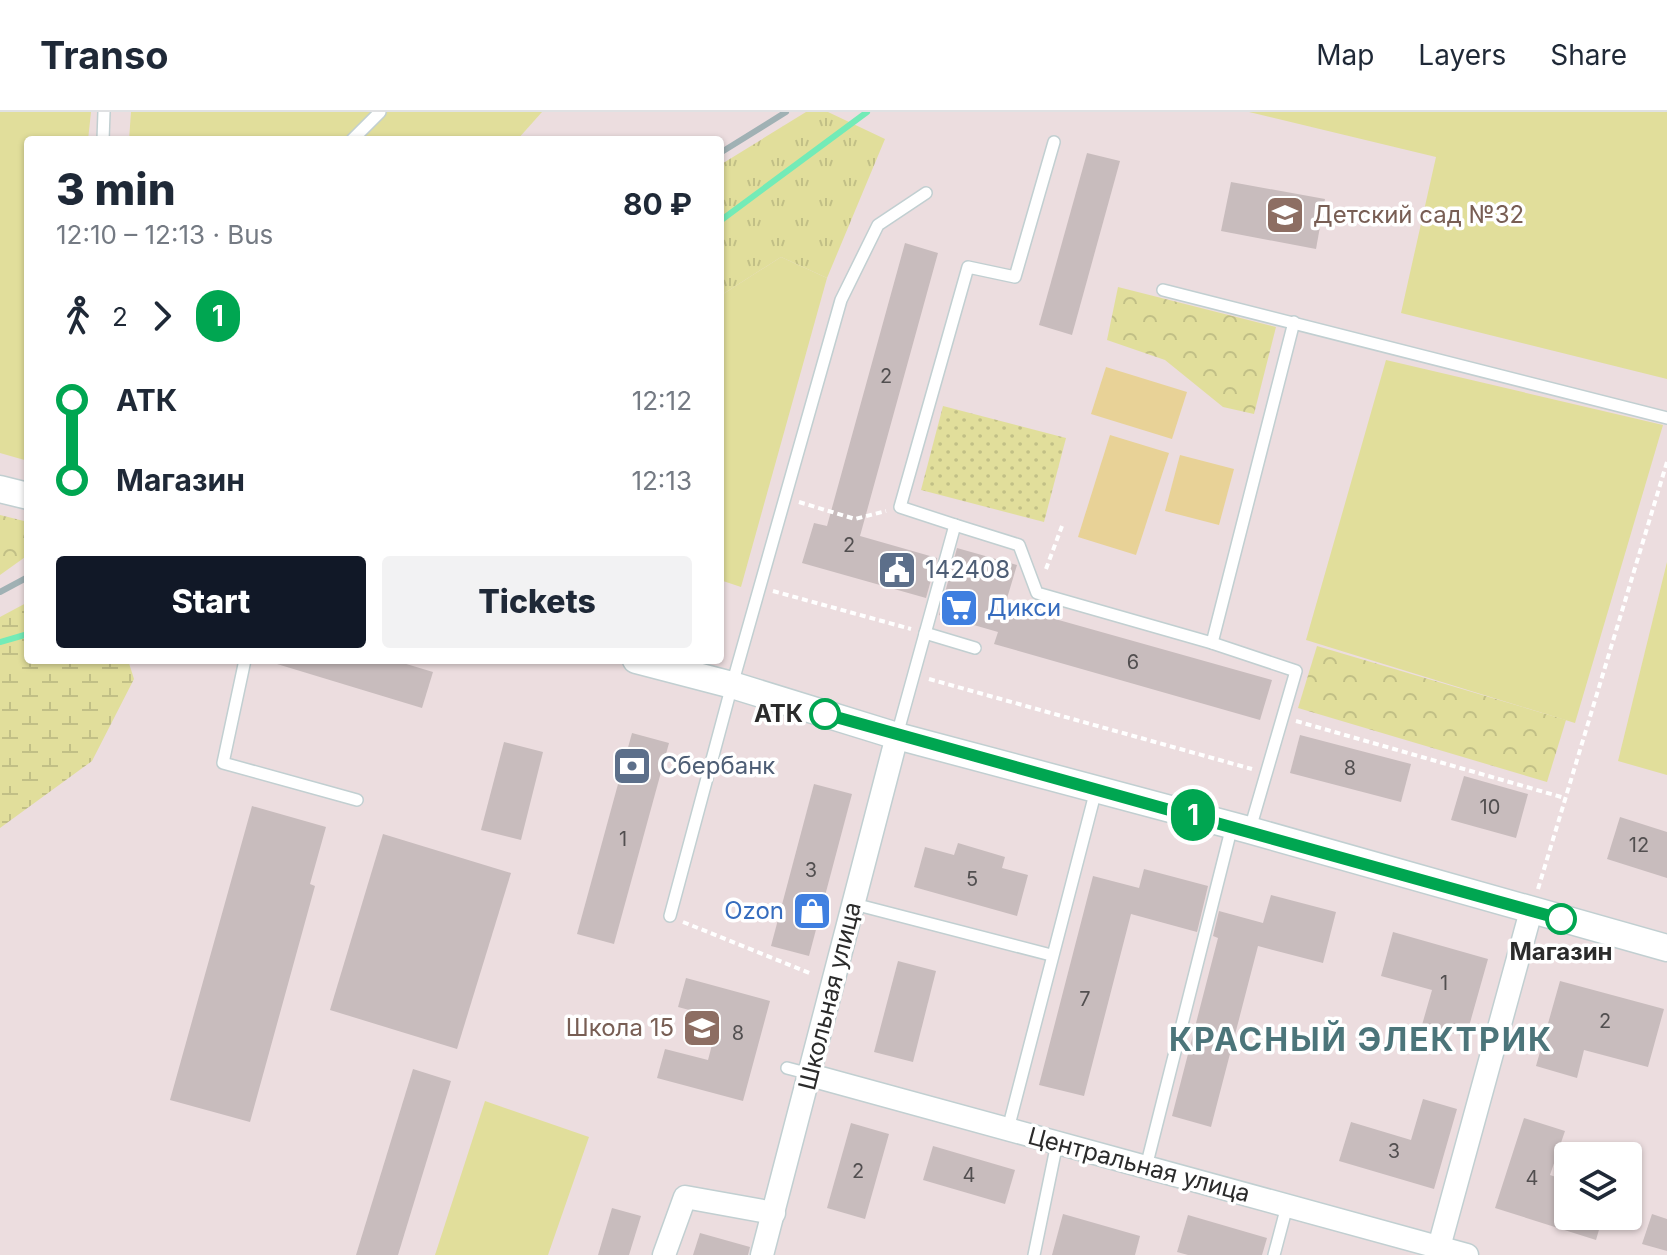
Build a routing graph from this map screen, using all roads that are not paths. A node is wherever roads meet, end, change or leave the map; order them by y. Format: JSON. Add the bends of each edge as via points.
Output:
{"nodes":[{"id":1,"x":104,"y":112,"type":"edge"},
{"id":2,"x":380,"y":112,"type":"edge"},
{"id":3,"x":103,"y":136,"type":"edge"},
{"id":4,"x":356,"y":136,"type":"edge"},
{"id":5,"x":1054,"y":142,"type":"dead end"},
{"id":6,"x":926,"y":193,"type":"dead end"},
{"id":7,"x":1163,"y":290,"type":"dead end"},
{"id":8,"x":1294,"y":322,"type":"junction"},
{"id":9,"x":1667,"y":418,"type":"edge"},
{"id":10,"x":0,"y":489,"type":"edge"},
{"id":11,"x":24,"y":495,"type":"edge"},
{"id":12,"x":955,"y":525,"type":"junction"},
{"id":13,"x":925,"y":633,"type":"junction"},
{"id":14,"x":1212,"y":643,"type":"junction"},
{"id":15,"x":975,"y":648,"type":"dead end"},
{"id":16,"x":244,"y":664,"type":"edge"},
{"id":17,"x":651,"y":664,"type":"edge"},
{"id":18,"x":732,"y":685,"type":"junction"},
{"id":19,"x":897,"y":736,"type":"junction"},
{"id":20,"x":1096,"y":789,"type":"junction"},
{"id":21,"x":357,"y":800,"type":"dead end"},
{"id":22,"x":1241,"y":828,"type":"junction"},
{"id":23,"x":854,"y":904,"type":"junction"},
{"id":24,"x":1531,"y":911,"type":"junction"},
{"id":25,"x":670,"y":916,"type":"road end"},
{"id":26,"x":1667,"y":948,"type":"edge"},
{"id":27,"x":1051,"y":955,"type":"junction"},
{"id":28,"x":787,"y":1068,"type":"dead end"},
{"id":29,"x":810,"y":1075,"type":"junction"},
{"id":30,"x":1008,"y":1129,"type":"junction"},
{"id":31,"x":1057,"y":1143,"type":"junction"},
{"id":32,"x":1146,"y":1167,"type":"junction"},
{"id":33,"x":1287,"y":1206,"type":"junction"},
{"id":34,"x":774,"y":1213,"type":"junction"},
{"id":35,"x":1439,"y":1247,"type":"junction"},
{"id":36,"x":664,"y":1255,"type":"edge"},
{"id":37,"x":762,"y":1255,"type":"edge"},
{"id":38,"x":1034,"y":1255,"type":"edge"},
{"id":39,"x":1274,"y":1255,"type":"edge"},
{"id":40,"x":1467,"y":1255,"type":"edge"}],
"edges":[{"from":1,"to":3,"type":"lane"},
{"from":2,"to":4,"type":"lane"},
{"from":5,"to":12,"type":"lane","via":[[1015,277],[968,267],[900,507]]},
{"from":6,"to":18,"type":"lane","via":[[878,225],[841,300]]},
{"from":7,"to":8,"type":"lane"},
{"from":8,"to":9,"type":"lane"},
{"from":8,"to":14,"type":"lane"},
{"from":10,"to":11,"type":"street"},
{"from":12,"to":13,"type":"lane"},
{"from":12,"to":14,"type":"lane","via":[[1019,545],[1037,593]]},
{"from":13,"to":15,"type":"lane"},
{"from":13,"to":19,"type":"lane"},
{"from":14,"to":22,"type":"lane","via":[[1296,671],[1266,773]]},
{"from":16,"to":21,"type":"lane","via":[[223,763]]},
{"from":17,"to":18,"type":"street"},
{"from":18,"to":19,"type":"street"},
{"from":18,"to":25,"type":"lane"},
{"from":19,"to":20,"type":"street"},
{"from":19,"to":23,"type":"street","name":"Школьная улица"},
{"from":20,"to":22,"type":"street"},
{"from":20,"to":27,"type":"lane"},
{"from":22,"to":24,"type":"street"},
{"from":22,"to":32,"type":"lane"},
{"from":23,"to":27,"type":"lane"},
{"from":23,"to":29,"type":"street","name":"Школьная улица"},
{"from":24,"to":26,"type":"street"},
{"from":24,"to":35,"type":"street"},
{"from":27,"to":30,"type":"lane"},
{"from":28,"to":29,"type":"lane"},
{"from":29,"to":30,"type":"street","name":"Центральная улица"},
{"from":29,"to":34,"type":"street","name":"Школьная улица"},
{"from":30,"to":31,"type":"street","name":"Центральная улица"},
{"from":31,"to":32,"type":"street","name":"Центральная улица"},
{"from":31,"to":38,"type":"lane"},
{"from":32,"to":33,"type":"street","name":"Центральная улица"},
{"from":33,"to":35,"type":"street","name":"Центральная улица"},
{"from":33,"to":39,"type":"lane"},
{"from":34,"to":36,"type":"street","via":[[685,1197]]},
{"from":34,"to":37,"type":"street","name":"Школьная улица"},
{"from":35,"to":40,"type":"street","name":"Центральная улица"}]}
